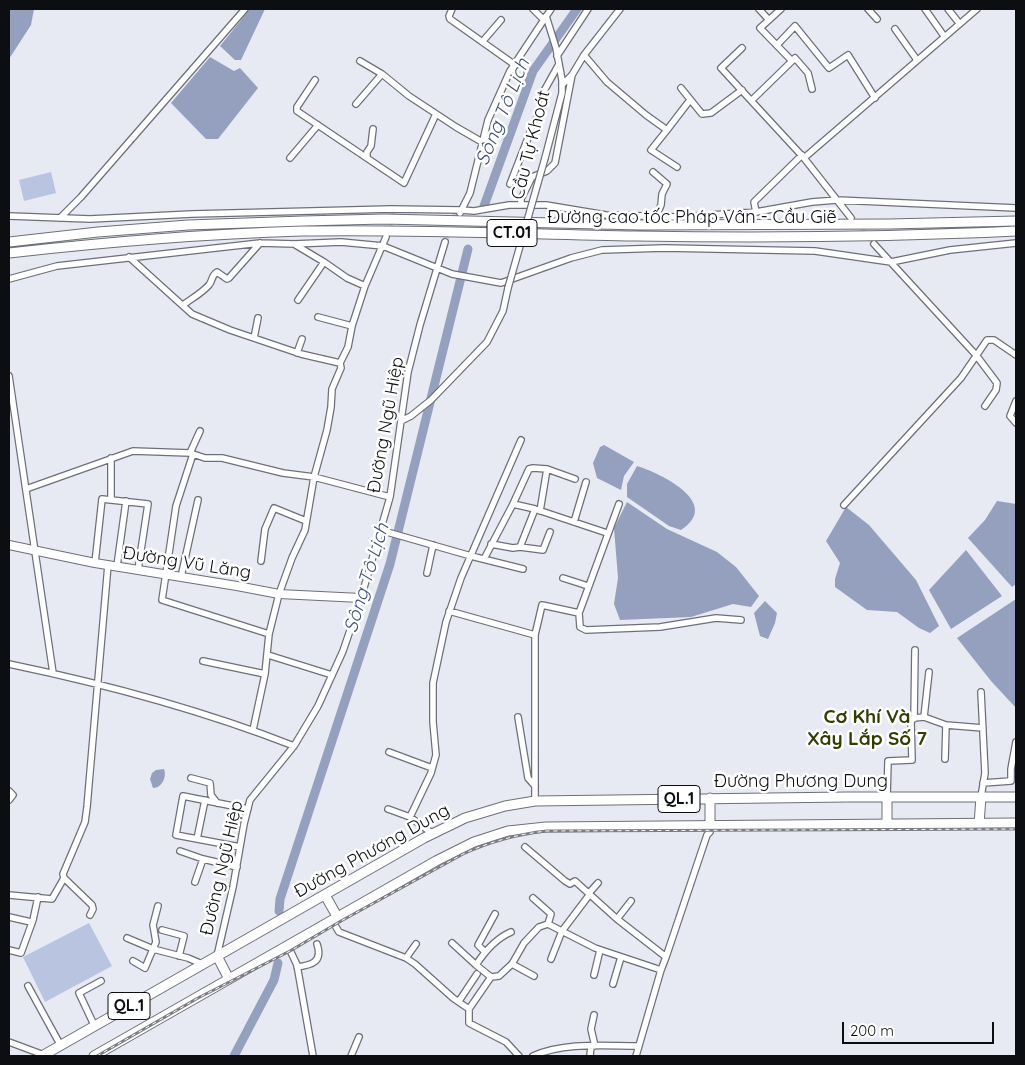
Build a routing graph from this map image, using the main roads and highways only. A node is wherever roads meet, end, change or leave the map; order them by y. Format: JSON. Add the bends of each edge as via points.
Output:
{"nodes":[{"id":1,"x":1016,"y":221,"type":"edge"},
{"id":2,"x":1016,"y":231,"type":"edge"},
{"id":3,"x":9,"y":242,"type":"edge"},
{"id":4,"x":9,"y":253,"type":"edge"},
{"id":5,"x":9,"y":545,"type":"edge"},
{"id":6,"x":361,"y":598,"type":"road end"},
{"id":7,"x":981,"y":797,"type":"junction"},
{"id":8,"x":1016,"y":797,"type":"edge"},
{"id":9,"x":710,"y":798,"type":"junction"},
{"id":10,"x":887,"y":798,"type":"junction"},
{"id":11,"x":1016,"y":823,"type":"edge"},
{"id":12,"x":887,"y":824,"type":"junction"},
{"id":13,"x":979,"y":824,"type":"junction"},
{"id":14,"x":710,"y":826,"type":"junction"},
{"id":15,"x":325,"y":896,"type":"junction"},
{"id":16,"x":337,"y":923,"type":"junction"},
{"id":17,"x":217,"y":956,"type":"junction"},
{"id":18,"x":229,"y":979,"type":"junction"},
{"id":19,"x":43,"y":1056,"type":"edge"},
{"id":20,"x":94,"y":1056,"type":"edge"}],
"edges":[{"from":1,"to":3,"type":"highway","name":"Đường cao tốc Pháp Vân - Cầu Giẽ","number":"CT.01","via":[[650,225],[303,221],[170,226]]},
{"from":2,"to":4,"type":"highway","name":"Đường cao tốc Pháp Vân - Cầu Giẽ","number":"CT.01","via":[[660,236],[302,231],[100,243]]},
{"from":5,"to":6,"type":"main road","name":"Đường Vũ Lăng","via":[[278,594]]},
{"from":7,"to":8,"type":"highway","name":"Đường Phương Dung","number":"QL.1"},
{"from":7,"to":10,"type":"highway","name":"Đường Phương Dung","number":"QL.1"},
{"from":7,"to":13,"type":"highway"},
{"from":9,"to":10,"type":"highway","name":"Đường Phương Dung","number":"QL.1"},
{"from":9,"to":14,"type":"highway"},
{"from":9,"to":15,"type":"highway","name":"Đường Phương Dung","number":"QL.1","via":[[535,801],[505,806],[465,818]]},
{"from":10,"to":12,"type":"highway"},
{"from":11,"to":13,"type":"highway","number":"QL.1"},
{"from":12,"to":13,"type":"highway","number":"QL.1"},
{"from":12,"to":14,"type":"highway","number":"QL.1"},
{"from":14,"to":16,"type":"highway","number":"QL.1","via":[[546,827],[508,831],[474,842],[436,861]]},
{"from":15,"to":16,"type":"highway"},
{"from":15,"to":17,"type":"highway","name":"Đường Phương Dung","number":"QL.1"},
{"from":16,"to":18,"type":"highway","number":"QL.1"},
{"from":17,"to":18,"type":"highway"},
{"from":17,"to":19,"type":"highway","number":"QL.1"},
{"from":18,"to":20,"type":"highway","number":"QL.1"}]}
